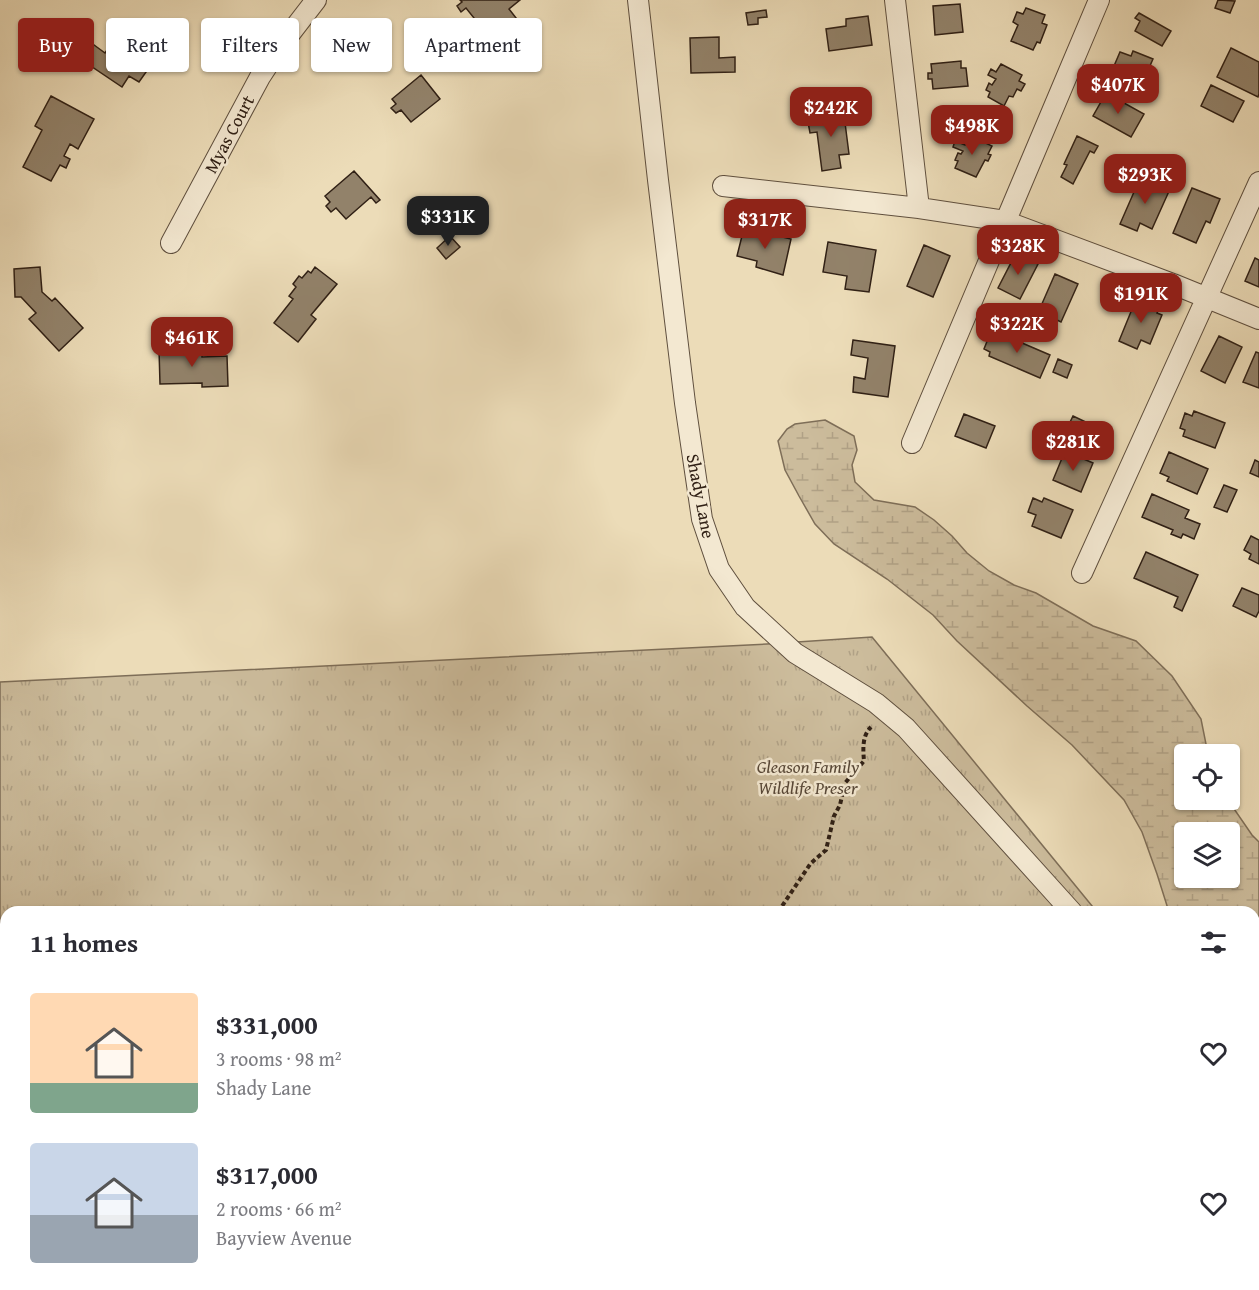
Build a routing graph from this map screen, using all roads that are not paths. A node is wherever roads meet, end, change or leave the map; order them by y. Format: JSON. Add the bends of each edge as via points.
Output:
{"nodes":[{"id":1,"x":316,"y":0,"type":"edge"},
{"id":2,"x":638,"y":0,"type":"edge"},
{"id":3,"x":895,"y":0,"type":"edge"},
{"id":4,"x":1099,"y":0,"type":"edge"},
{"id":5,"x":1259,"y":182,"type":"edge"},
{"id":6,"x":723,"y":186,"type":"dead end"},
{"id":7,"x":919,"y":208,"type":"junction"},
{"id":8,"x":1005,"y":221,"type":"junction"},
{"id":9,"x":171,"y":243,"type":"dead end"},
{"id":10,"x":1207,"y":298,"type":"junction"},
{"id":11,"x":1259,"y":319,"type":"edge"},
{"id":12,"x":912,"y":443,"type":"dead end"},
{"id":13,"x":1082,"y":573,"type":"dead end"},
{"id":14,"x":1067,"y":906,"type":"edge"}],
"edges":[{"from":1,"to":9,"type":"street","name":"Myas Court","via":[[260,77]]},
{"from":2,"to":14,"type":"street","name":"Shady Lane","via":[[685,403],[702,519],[719,569],[745,607],[795,652],[876,703],[906,728]]},
{"from":3,"to":7,"type":"street"},
{"from":4,"to":8,"type":"street"},
{"from":5,"to":10,"type":"street"},
{"from":6,"to":7,"type":"street"},
{"from":7,"to":8,"type":"street"},
{"from":8,"to":10,"type":"street"},
{"from":8,"to":12,"type":"street"},
{"from":10,"to":11,"type":"street"},
{"from":10,"to":13,"type":"street"}]}
